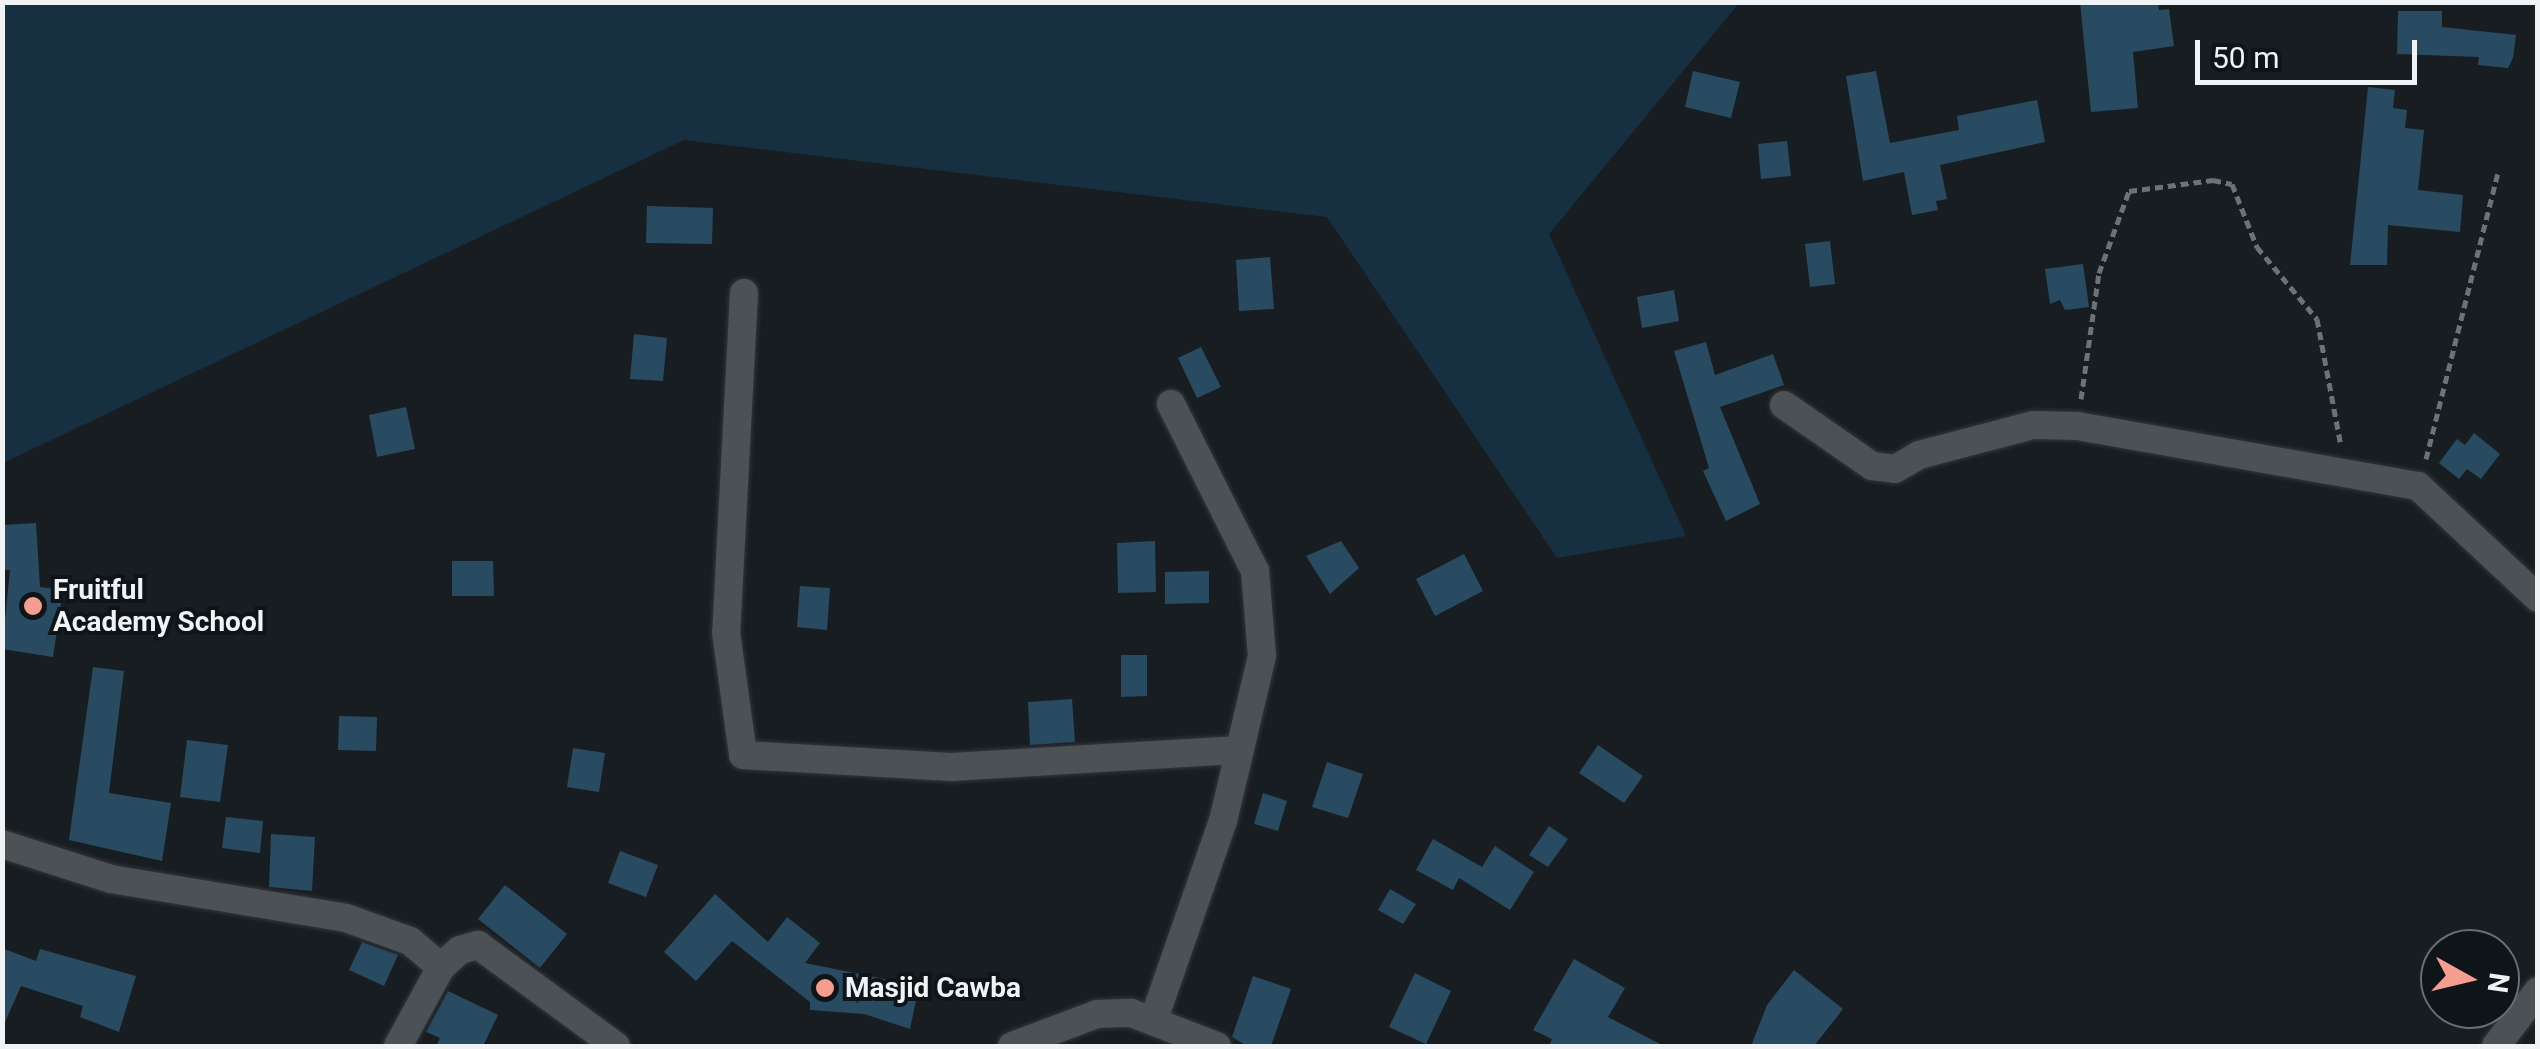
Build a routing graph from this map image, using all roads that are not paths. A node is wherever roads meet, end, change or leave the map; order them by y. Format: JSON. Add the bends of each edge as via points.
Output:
{"nodes":[{"id":1,"x":744,"y":293,"type":"dead end"},
{"id":2,"x":1171,"y":404,"type":"dead end"},
{"id":3,"x":1784,"y":405,"type":"dead end"},
{"id":4,"x":2538,"y":598,"type":"edge"},
{"id":5,"x":1238,"y":750,"type":"junction"},
{"id":6,"x":2,"y":844,"type":"edge"},
{"id":7,"x":441,"y":967,"type":"junction"},
{"id":8,"x":2538,"y":991,"type":"edge"},
{"id":9,"x":1154,"y":1019,"type":"junction"},
{"id":10,"x":398,"y":1046,"type":"edge"},
{"id":11,"x":616,"y":1046,"type":"edge"},
{"id":12,"x":1012,"y":1046,"type":"edge"},
{"id":13,"x":1216,"y":1046,"type":"edge"},
{"id":14,"x":2496,"y":1046,"type":"edge"}],
"edges":[{"from":1,"to":5,"type":"street","via":[[726,632],[743,755],[951,767]]},
{"from":2,"to":5,"type":"street","via":[[1255,572],[1262,656]]},
{"from":3,"to":4,"type":"street","via":[[1872,466],[1894,470],[1919,456],[2032,425],[2077,426],[2418,486]]},
{"from":5,"to":9,"type":"street","via":[[1222,822]]},
{"from":6,"to":7,"type":"street","via":[[111,878],[346,918],[410,941]]},
{"from":7,"to":10,"type":"street"},
{"from":7,"to":11,"type":"street","via":[[460,950],[478,946],[495,953]]},
{"from":8,"to":14,"type":"street"},
{"from":9,"to":12,"type":"street","via":[[1097,1014]]},
{"from":9,"to":13,"type":"street"}]}
